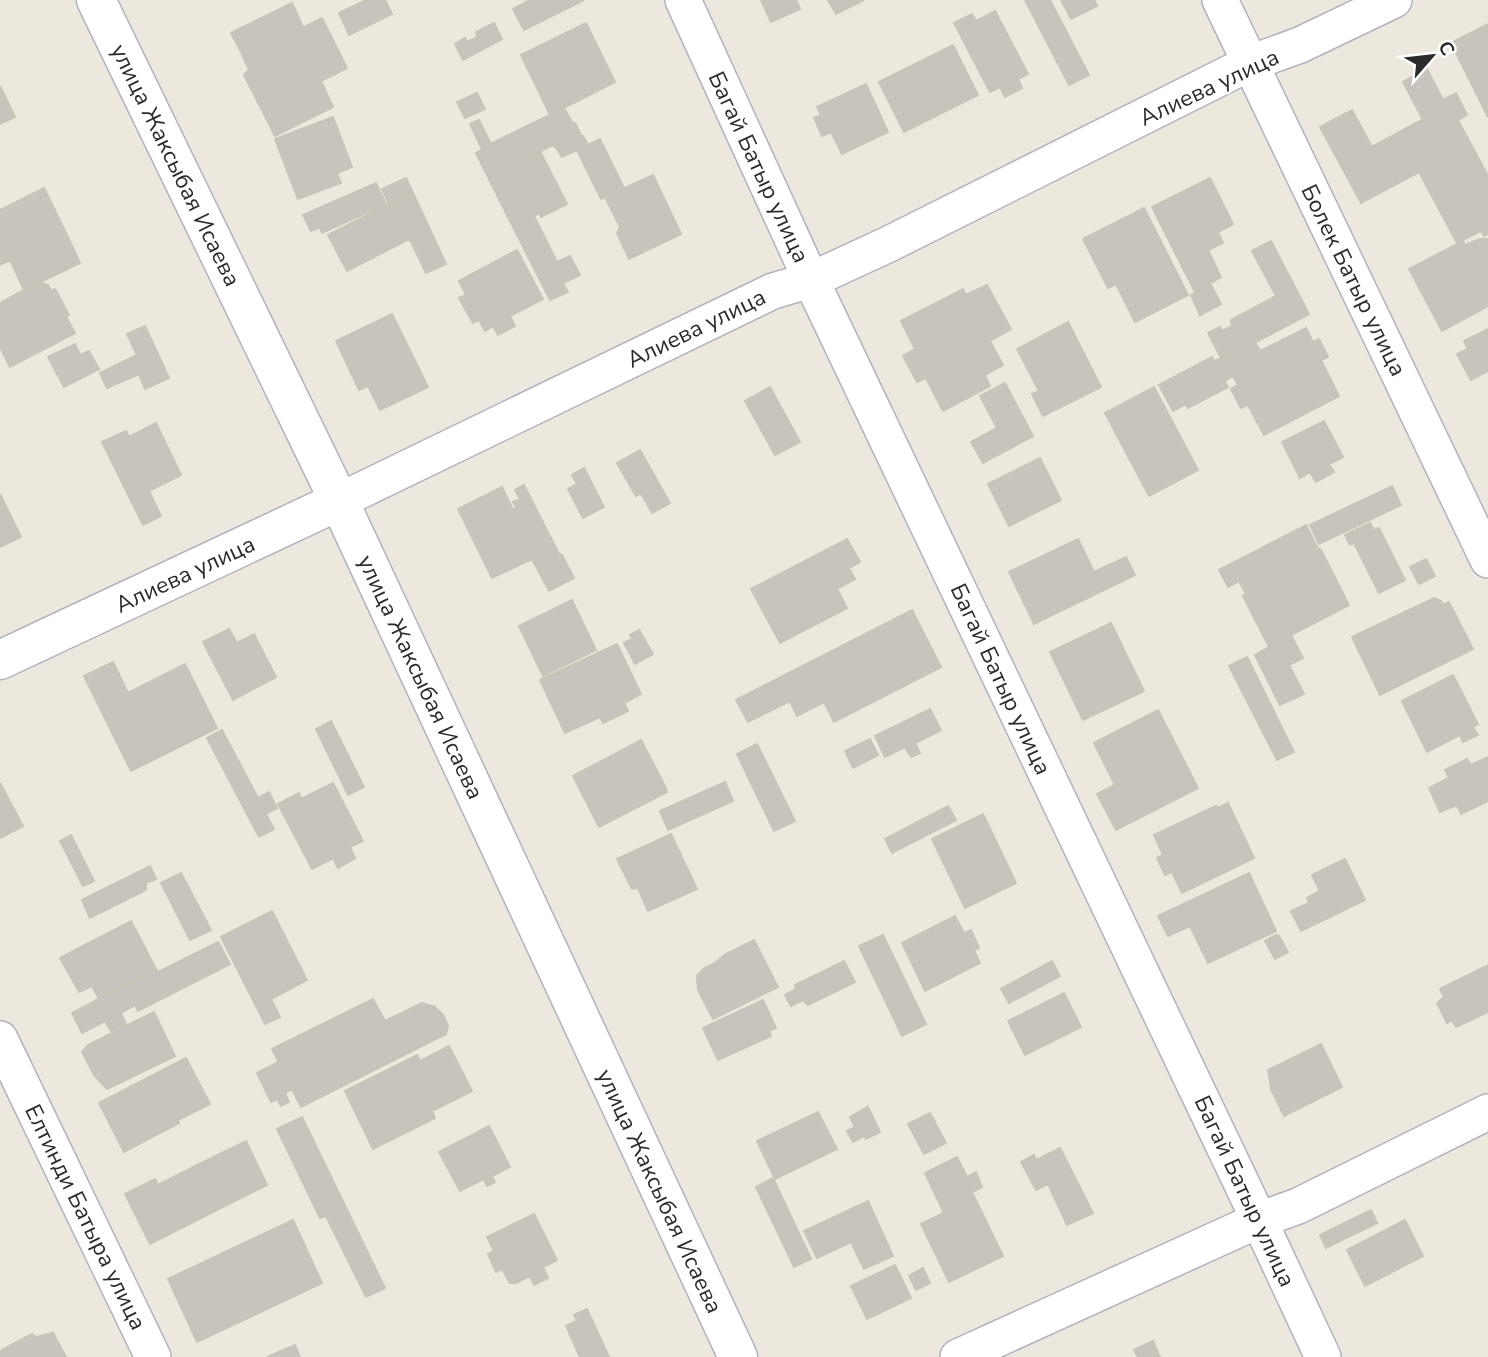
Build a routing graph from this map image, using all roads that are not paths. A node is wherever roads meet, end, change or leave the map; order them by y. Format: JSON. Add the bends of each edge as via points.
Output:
{"nodes":[{"id":1,"x":96,"y":0,"type":"edge"},
{"id":2,"x":682,"y":0,"type":"edge"},
{"id":3,"x":1220,"y":0,"type":"edge"},
{"id":4,"x":1394,"y":0,"type":"edge"},
{"id":5,"x":1250,"y":63,"type":"junction"},
{"id":6,"x":811,"y":280,"type":"junction"},
{"id":7,"x":339,"y":502,"type":"junction"},
{"id":8,"x":1488,"y":560,"type":"edge"},
{"id":9,"x":0,"y":660,"type":"edge"},
{"id":10,"x":0,"y":1039,"type":"edge"},
{"id":11,"x":1488,"y":1112,"type":"edge"},
{"id":12,"x":1259,"y":1220,"type":"junction"},
{"id":13,"x":153,"y":1357,"type":"edge"},
{"id":14,"x":738,"y":1357,"type":"edge"},
{"id":15,"x":958,"y":1357,"type":"edge"},
{"id":16,"x":1323,"y":1357,"type":"edge"}],
"edges":[{"from":1,"to":7,"type":"street","name":"улица Жаксыбая Исаева"},
{"from":2,"to":6,"type":"street","name":"Багай Батыр улица"},
{"from":3,"to":5,"type":"street","name":"Болек Батыр улица"},
{"from":4,"to":5,"type":"street","name":"Алиева улица","via":[[1300,45]]},
{"from":5,"to":6,"type":"street","name":"Алиева улица"},
{"from":5,"to":8,"type":"street","name":"Болек Батыр улица"},
{"from":6,"to":7,"type":"street","name":"Алиева улица","via":[[773,291]]},
{"from":6,"to":12,"type":"street","name":"Багай Батыр улица"},
{"from":7,"to":9,"type":"street","name":"Алиева улица"},
{"from":7,"to":14,"type":"street","name":"улица Жаксыбая Исаева"},
{"from":10,"to":13,"type":"street","name":"Елтинди Батыра улица"},
{"from":11,"to":12,"type":"street","via":[[1298,1206]]},
{"from":12,"to":15,"type":"street"},
{"from":12,"to":16,"type":"street","name":"Багай Батыр улица"}]}
